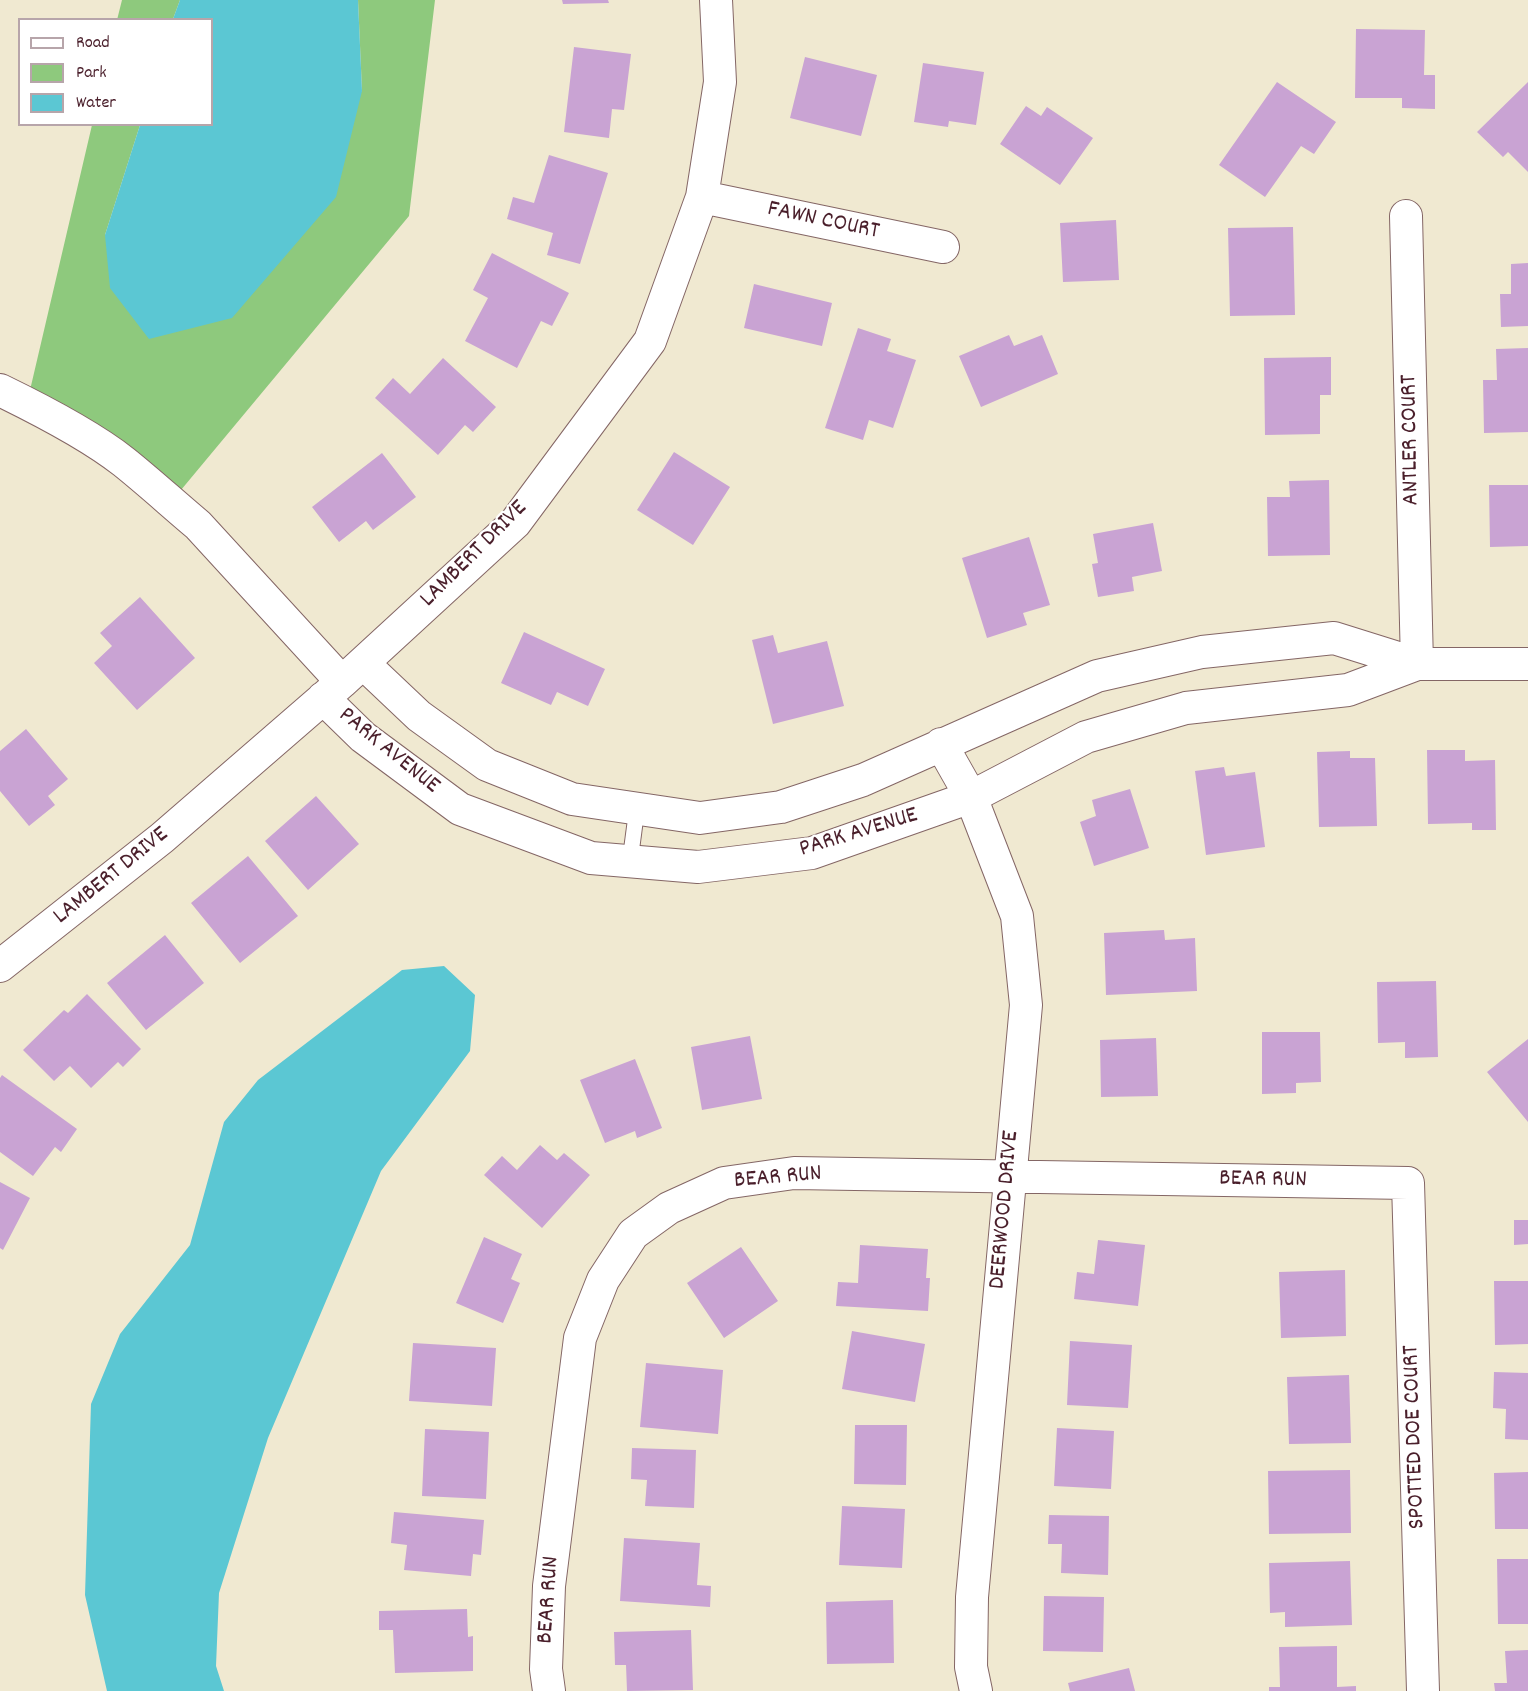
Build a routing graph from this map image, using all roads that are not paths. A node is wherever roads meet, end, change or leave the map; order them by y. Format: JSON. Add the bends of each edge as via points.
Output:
{"nodes":[{"id":1,"x":716,"y":0,"type":"edge"},
{"id":2,"x":702,"y":197,"type":"junction"},
{"id":3,"x":1406,"y":216,"type":"dead end"},
{"id":4,"x":943,"y":247,"type":"dead end"},
{"id":5,"x":0,"y":390,"type":"edge"},
{"id":6,"x":1417,"y":664,"type":"junction"},
{"id":7,"x":1528,"y":664,"type":"edge"},
{"id":8,"x":343,"y":681,"type":"junction"},
{"id":9,"x":941,"y":744,"type":"junction"},
{"id":10,"x":971,"y":797,"type":"junction"},
{"id":11,"x":637,"y":808,"type":"junction"},
{"id":12,"x":630,"y":861,"type":"junction"},
{"id":13,"x":0,"y":966,"type":"edge"},
{"id":14,"x":1009,"y":1179,"type":"junction"},
{"id":15,"x":1408,"y":1183,"type":"joint"},
{"id":16,"x":549,"y":1691,"type":"edge"},
{"id":17,"x":976,"y":1691,"type":"edge"},
{"id":18,"x":1423,"y":1691,"type":"edge"}],
"edges":[{"from":1,"to":2,"type":"street","name":"LAMBERT DRIVE","via":[[720,82]]},
{"from":2,"to":4,"type":"street","name":"FAWN COURT"},
{"from":2,"to":8,"type":"street","name":"LAMBERT DRIVE","via":[[650,341],[515,523]]},
{"from":3,"to":6,"type":"street","name":"ANTLER COURT"},
{"from":5,"to":8,"type":"street","name":"PARK AVENUE","via":[[122,460],[198,525]]},
{"from":6,"to":7,"type":"street","name":"PARK AVENUE"},
{"from":6,"to":9,"type":"street","name":"PARK AVENUE","via":[[1334,638],[1202,652],[1097,676]]},
{"from":6,"to":10,"type":"street","name":"PARK AVENUE","via":[[1348,690],[1186,708],[1086,737]]},
{"from":8,"to":11,"type":"street","name":"PARK AVENUE","via":[[419,716],[487,765],[572,799]]},
{"from":8,"to":12,"type":"street","name":"PARK AVENUE","via":[[363,737],[460,809],[591,858]]},
{"from":8,"to":13,"type":"street","name":"LAMBERT DRIVE","via":[[162,838]]},
{"from":9,"to":10,"type":"street","name":"DEERWOOD DRIVE"},
{"from":9,"to":11,"type":"street","name":"PARK AVENUE","via":[[863,780],[781,807],[700,818]]},
{"from":10,"to":12,"type":"street","name":"PARK AVENUE","via":[[812,853],[698,867]]},
{"from":10,"to":14,"type":"street","name":"DEERWOOD DRIVE","via":[[1017,916],[1026,1005]]},
{"from":11,"to":12,"type":"lane"},
{"from":14,"to":15,"type":"street","name":"BEAR RUN"},
{"from":14,"to":16,"type":"street","name":"BEAR RUN","via":[[794,1173],[724,1183],[669,1208],[633,1234],[603,1280],[580,1338],[549,1586]]},
{"from":14,"to":17,"type":"street","name":"DEERWOOD DRIVE","via":[[972,1597],[971,1667]]},
{"from":15,"to":18,"type":"street","name":"SPOTTED DOE COURT"}]}
